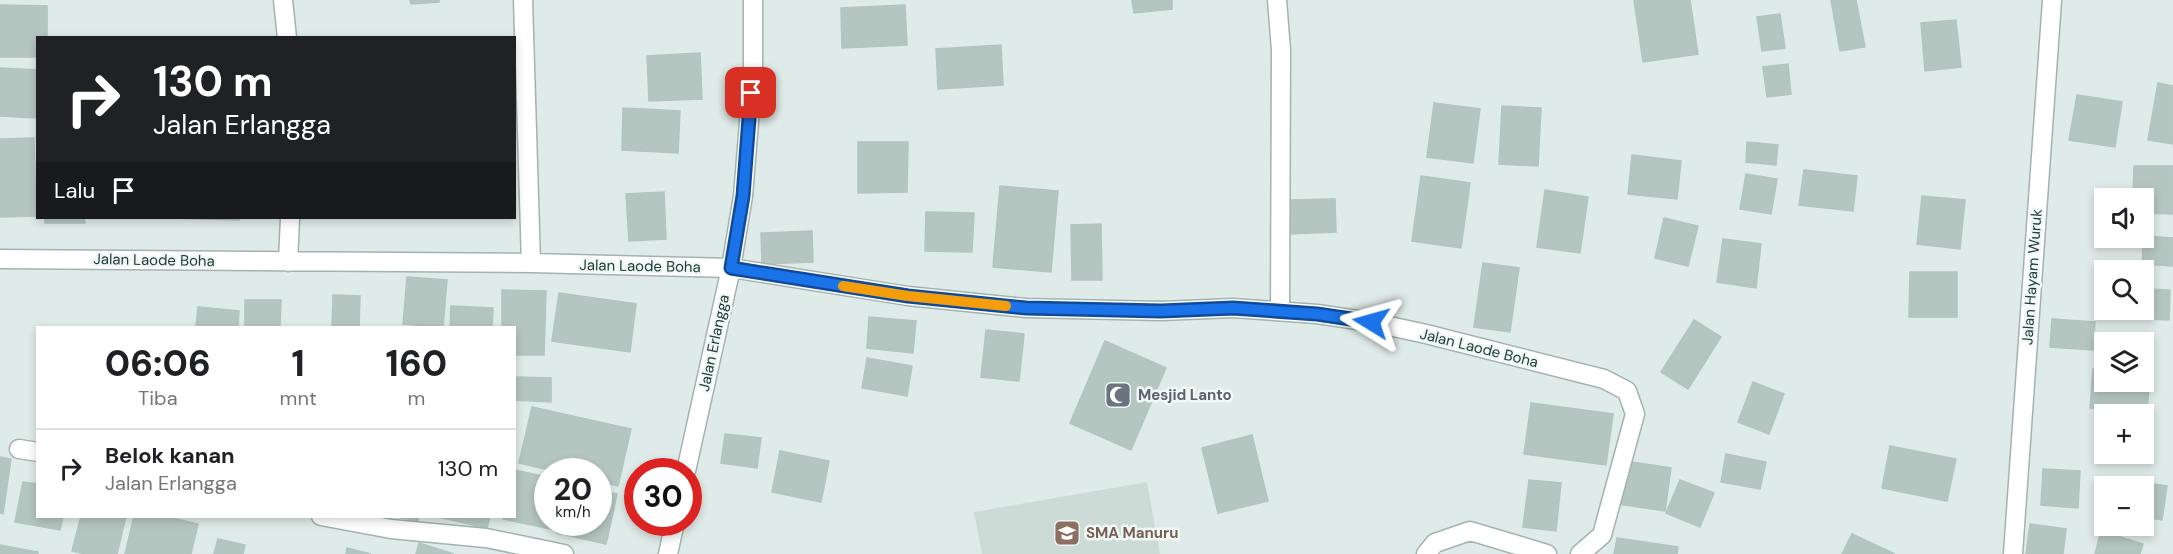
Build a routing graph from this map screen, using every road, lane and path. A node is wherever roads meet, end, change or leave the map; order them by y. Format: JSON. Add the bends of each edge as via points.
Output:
{"nodes":[{"id":1,"x":283,"y":0,"type":"edge"},
{"id":2,"x":523,"y":0,"type":"edge"},
{"id":3,"x":753,"y":0,"type":"edge"},
{"id":4,"x":1277,"y":0,"type":"edge"},
{"id":5,"x":2052,"y":0,"type":"edge"},
{"id":6,"x":287,"y":36,"type":"edge"},
{"id":7,"x":290,"y":219,"type":"edge"},
{"id":8,"x":0,"y":259,"type":"edge"},
{"id":9,"x":288,"y":262,"type":"junction"},
{"id":10,"x":531,"y":263,"type":"junction"},
{"id":11,"x":731,"y":268,"type":"junction"},
{"id":12,"x":1280,"y":310,"type":"junction"},
{"id":13,"x":19,"y":448,"type":"dead end"},
{"id":14,"x":36,"y":452,"type":"edge"},
{"id":15,"x":689,"y":458,"type":"edge"},
{"id":16,"x":332,"y":518,"type":"edge"},
{"id":17,"x":672,"y":536,"type":"edge"},
{"id":18,"x":564,"y":554,"type":"edge"},
{"id":19,"x":668,"y":554,"type":"edge"},
{"id":20,"x":1426,"y":554,"type":"edge"},
{"id":21,"x":1547,"y":554,"type":"edge"},
{"id":22,"x":1580,"y":554,"type":"edge"},
{"id":23,"x":2013,"y":554,"type":"edge"}],
"edges":[{"from":1,"to":6,"type":"street"},
{"from":2,"to":10,"type":"street"},
{"from":3,"to":11,"type":"street","name":"Jalan Erlangga","via":[[753,73],[743,196]]},
{"from":4,"to":12,"type":"street","via":[[1281,50]]},
{"from":5,"to":23,"type":"street","name":"Jalan Hayam Wuruk"},
{"from":7,"to":9,"type":"street"},
{"from":8,"to":9,"type":"street","name":"Jalan Laode Boha"},
{"from":9,"to":10,"type":"street","name":"Jalan Laode Boha"},
{"from":10,"to":11,"type":"street","name":"Jalan Laode Boha"},
{"from":11,"to":12,"type":"street","name":"Jalan Laode Boha","via":[[908,296],[1026,308]]},
{"from":11,"to":15,"type":"street","name":"Jalan Erlangga"},
{"from":12,"to":22,"type":"street","name":"Jalan Laode Boha","via":[[1426,334],[1604,380],[1627,391],[1635,414],[1602,535]]},
{"from":13,"to":14,"type":"street"},
{"from":16,"to":18,"type":"street","via":[[391,529],[486,537]]},
{"from":17,"to":19,"type":"street"},
{"from":20,"to":21,"type":"street","via":[[1435,543],[1470,531]]}]}
